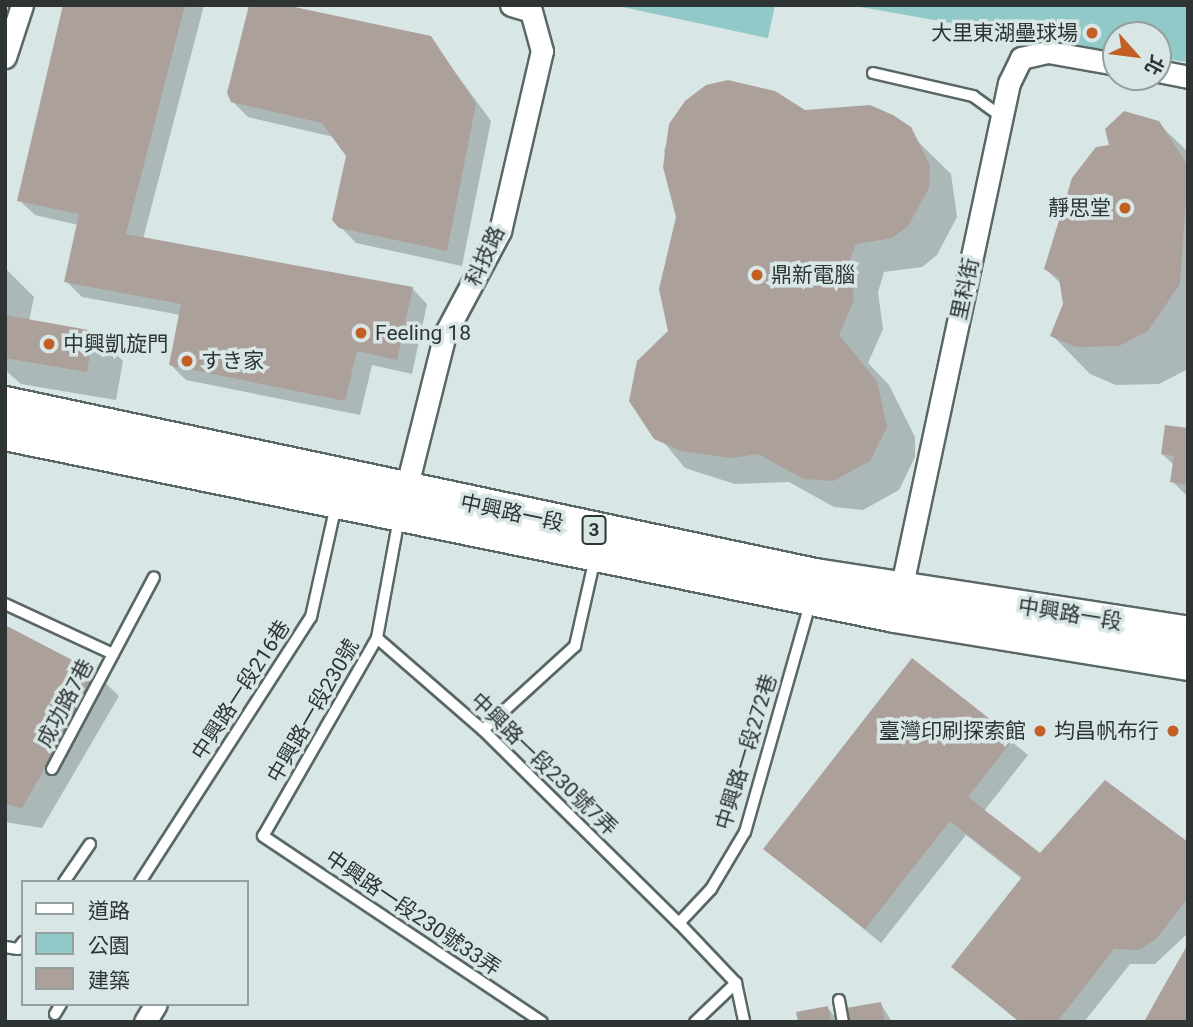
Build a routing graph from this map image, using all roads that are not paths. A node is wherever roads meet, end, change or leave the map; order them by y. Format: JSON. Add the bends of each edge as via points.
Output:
{"nodes":[{"id":1,"x":22,"y":5,"type":"edge"},
{"id":2,"x":510,"y":5,"type":"edge"},
{"id":3,"x":5,"y":57,"type":"edge"},
{"id":4,"x":1102,"y":62,"type":"edge"},
{"id":5,"x":873,"y":73,"type":"dead end"},
{"id":6,"x":1002,"y":117,"type":"junction"},
{"id":7,"x":5,"y":403,"type":"edge"},
{"id":8,"x":5,"y":434,"type":"edge"},
{"id":9,"x":337,"y":502,"type":"junction"},
{"id":10,"x":402,"y":504,"type":"junction"},
{"id":11,"x":595,"y":556,"type":"junction"},
{"id":12,"x":154,"y":577,"type":"dead end"},
{"id":13,"x":813,"y":587,"type":"junction"},
{"id":14,"x":898,"y":602,"type":"junction"},
{"id":15,"x":5,"y":604,"type":"edge"},
{"id":16,"x":1188,"y":633,"type":"edge"},
{"id":17,"x":377,"y":638,"type":"junction"},
{"id":18,"x":113,"y":654,"type":"junction"},
{"id":19,"x":1188,"y":664,"type":"edge"},
{"id":20,"x":483,"y":730,"type":"junction"},
{"id":21,"x":52,"y":769,"type":"dead end"},
{"id":22,"x":263,"y":836,"type":"joint"},
{"id":23,"x":90,"y":844,"type":"dead end"},
{"id":24,"x":65,"y":880,"type":"edge"},
{"id":25,"x":141,"y":880,"type":"edge"},
{"id":26,"x":679,"y":923,"type":"junction"},
{"id":27,"x":21,"y":945,"type":"edge"},
{"id":28,"x":5,"y":947,"type":"edge"},
{"id":29,"x":736,"y":983,"type":"junction"},
{"id":30,"x":839,"y":1000,"type":"dead end"},
{"id":31,"x":155,"y":1006,"type":"edge"},
{"id":32,"x":145,"y":1022,"type":"edge"},
{"id":33,"x":542,"y":1022,"type":"edge"},
{"id":34,"x":695,"y":1022,"type":"edge"},
{"id":35,"x":744,"y":1022,"type":"edge"},
{"id":36,"x":843,"y":1022,"type":"edge"}],
"edges":[{"from":1,"to":3,"type":"street"},
{"from":2,"to":10,"type":"street","name":"科技路","via":[[531,11],[542,51],[500,232],[445,334]]},
{"from":4,"to":6,"type":"street","name":"里科街","via":[[1048,52],[1021,58]]},
{"from":5,"to":6,"type":"lane","via":[[973,96]]},
{"from":6,"to":14,"type":"street","name":"里科街"},
{"from":7,"to":10,"type":"main road","name":"中興路一段","number":"3"},
{"from":8,"to":9,"type":"main road","name":"中興路一段","number":"3"},
{"from":9,"to":10,"type":"main road","name":"中興路一段","number":"3"},
{"from":9,"to":25,"type":"lane","name":"中興路一段216巷","via":[[311,617]]},
{"from":10,"to":11,"type":"main road","name":"中興路一段","number":"3"},
{"from":10,"to":13,"type":"main road","name":"中興路一段","number":"3"},
{"from":10,"to":17,"type":"lane","name":"中興路一段230號"},
{"from":11,"to":13,"type":"main road","name":"中興路一段","number":"3"},
{"from":11,"to":20,"type":"lane","via":[[575,646]]},
{"from":12,"to":18,"type":"lane","name":"成功路7巷"},
{"from":13,"to":14,"type":"main road","name":"中興路一段","number":"3"},
{"from":13,"to":26,"type":"lane","name":"中興路一段272巷","via":[[745,832],[711,889]]},
{"from":14,"to":16,"type":"main road","name":"中興路一段","number":"3"},
{"from":14,"to":19,"type":"main road","name":"中興路一段","number":"3"},
{"from":15,"to":18,"type":"lane","name":"成功路7巷"},
{"from":17,"to":20,"type":"lane","name":"中興路一段230號7弄"},
{"from":17,"to":22,"type":"lane","name":"中興路一段230號"},
{"from":18,"to":21,"type":"lane","name":"成功路7巷"},
{"from":20,"to":26,"type":"lane","name":"中興路一段230號7弄"},
{"from":22,"to":33,"type":"lane","name":"中興路一段230號33弄"},
{"from":23,"to":24,"type":"lane"},
{"from":26,"to":29,"type":"lane","name":"中興路一段230號7弄"},
{"from":27,"to":28,"type":"lane","via":[[18,949]]},
{"from":29,"to":34,"type":"lane"},
{"from":29,"to":35,"type":"lane"},
{"from":30,"to":36,"type":"lane"},
{"from":31,"to":32,"type":"street"}]}
